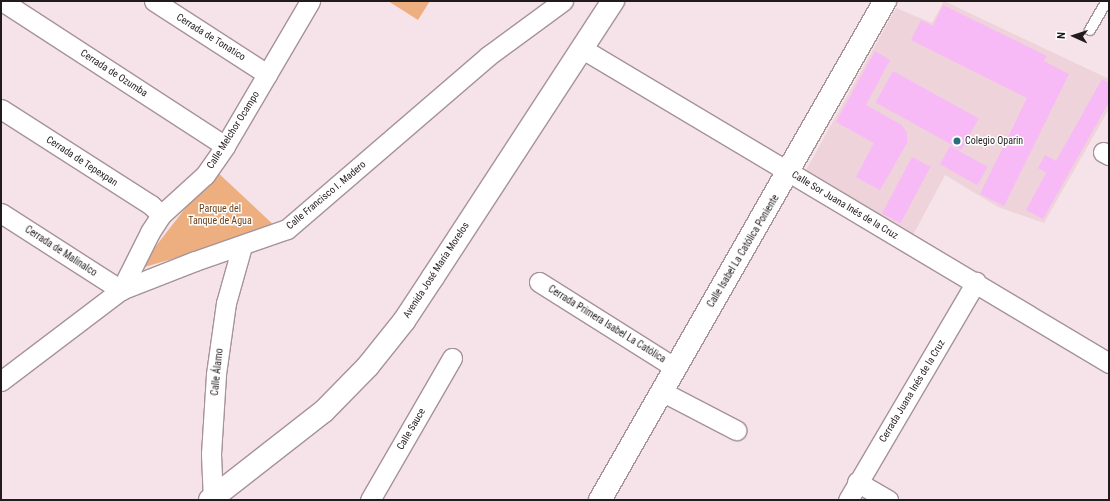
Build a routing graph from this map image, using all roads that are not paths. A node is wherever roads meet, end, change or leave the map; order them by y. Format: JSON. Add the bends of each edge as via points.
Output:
{"nodes":[{"id":1,"x":2,"y":1,"type":"edge"},
{"id":2,"x":154,"y":1,"type":"edge"},
{"id":3,"x":310,"y":1,"type":"edge"},
{"id":4,"x":563,"y":1,"type":"edge"},
{"id":5,"x":612,"y":1,"type":"edge"},
{"id":6,"x":885,"y":1,"type":"edge"},
{"id":7,"x":1108,"y":1,"type":"edge"},
{"id":8,"x":1090,"y":30,"type":"dead end"},
{"id":9,"x":581,"y":48,"type":"junction"},
{"id":10,"x":267,"y":74,"type":"junction"},
{"id":11,"x":1,"y":109,"type":"edge"},
{"id":12,"x":225,"y":146,"type":"junction"},
{"id":13,"x":789,"y":172,"type":"junction"},
{"id":14,"x":1,"y":213,"type":"edge"},
{"id":15,"x":161,"y":215,"type":"junction"},
{"id":16,"x":242,"y":246,"type":"junction"},
{"id":17,"x":539,"y":282,"type":"dead end"},
{"id":18,"x":976,"y":282,"type":"junction"},
{"id":19,"x":121,"y":290,"type":"junction"},
{"id":20,"x":452,"y":358,"type":"dead end"},
{"id":21,"x":1109,"y":363,"type":"edge"},
{"id":22,"x":674,"y":367,"type":"junction"},
{"id":23,"x":1,"y":381,"type":"edge"},
{"id":24,"x":660,"y":391,"type":"junction"},
{"id":25,"x":736,"y":430,"type":"dead end"},
{"id":26,"x":857,"y":482,"type":"junction"},
{"id":27,"x":213,"y":500,"type":"edge"},
{"id":28,"x":370,"y":500,"type":"edge"},
{"id":29,"x":600,"y":500,"type":"edge"},
{"id":30,"x":848,"y":500,"type":"edge"},
{"id":31,"x":888,"y":500,"type":"edge"}],
"edges":[{"from":1,"to":12,"type":"street","name":"Cerrada de Ozumba"},
{"from":2,"to":10,"type":"street","name":"Cerrada de Tonatico"},
{"from":3,"to":10,"type":"street","name":"Calle Melchor Ocampo"},
{"from":4,"to":16,"type":"street","name":"Calle Francisco I. Madero","via":[[488,56],[287,229]]},
{"from":5,"to":9,"type":"main road","name":"Avenida José María Morelos"},
{"from":6,"to":13,"type":"main road","name":"Calle Isabel La Católica Poniente"},
{"from":7,"to":8,"type":"lane"},
{"from":9,"to":13,"type":"street","name":"Calle Sor Juana Inés de la Cruz"},
{"from":9,"to":27,"type":"main road","name":"Avenida José María Morelos","via":[[429,283],[368,366],[324,411]]},
{"from":10,"to":12,"type":"street","name":"Calle Melchor Ocampo"},
{"from":11,"to":15,"type":"street","name":"Cerrada de Tepexpan","via":[[151,205]]},
{"from":12,"to":15,"type":"street","name":"Calle Melchor Ocampo","via":[[205,176]]},
{"from":13,"to":18,"type":"street","name":"Calle Sor Juana Inés de la Cruz"},
{"from":13,"to":22,"type":"main road","name":"Calle Isabel La Católica Poniente"},
{"from":14,"to":19,"type":"street","name":"Cerrada de Malinalco"},
{"from":15,"to":19,"type":"street","name":"Calle Melchor Ocampo"},
{"from":16,"to":19,"type":"street","name":"Calle Francisco I. Madero","via":[[195,260]]},
{"from":16,"to":27,"type":"street","name":"Calle Álamo","via":[[226,303],[216,374],[211,454]]},
{"from":17,"to":22,"type":"street","name":"Cerrada Primera Isabel La Católica"},
{"from":18,"to":21,"type":"street","name":"Calle Sor Juana Inés de la Cruz"},
{"from":18,"to":26,"type":"street","name":"Cerrada Juana Inés de la Cruz"},
{"from":19,"to":23,"type":"street","name":"Calle Francisco I. Madero"},
{"from":20,"to":28,"type":"street","name":"Calle Sauce"},
{"from":22,"to":24,"type":"main road","name":"Calle Isabel La Católica Poniente"},
{"from":24,"to":25,"type":"street"},
{"from":24,"to":29,"type":"main road","name":"Calle Isabel La Católica Poniente"},
{"from":26,"to":30,"type":"street","name":"Cerrada Juana Inés de la Cruz"},
{"from":26,"to":31,"type":"street"}]}
